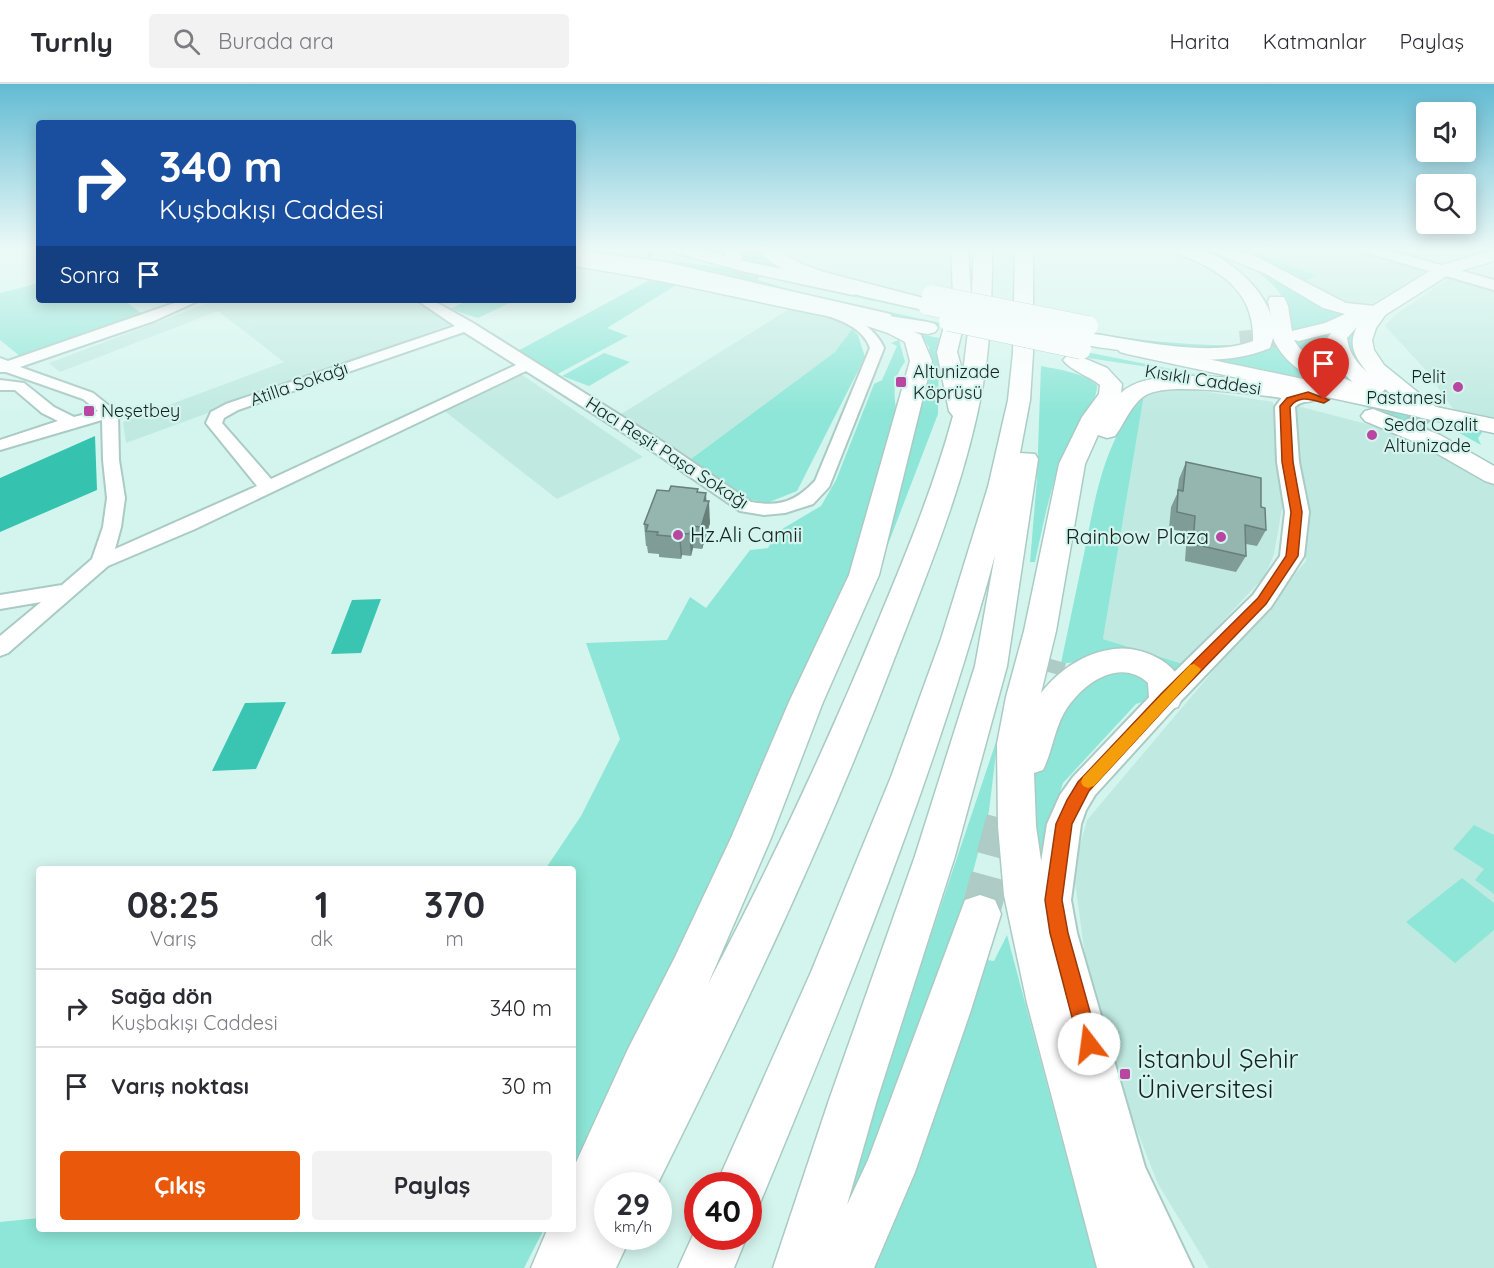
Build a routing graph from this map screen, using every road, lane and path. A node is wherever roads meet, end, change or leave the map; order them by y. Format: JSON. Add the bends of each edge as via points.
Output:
{"nodes":[{"id":1,"x":183,"y":304,"type":"edge"},
{"id":2,"x":430,"y":304,"type":"edge"},
{"id":3,"x":802,"y":304,"type":"edge"},
{"id":4,"x":889,"y":304,"type":"edge"},
{"id":5,"x":890,"y":304,"type":"edge"},
{"id":6,"x":908,"y":304,"type":"edge"},
{"id":7,"x":913,"y":304,"type":"edge"},
{"id":8,"x":960,"y":304,"type":"edge"},
{"id":9,"x":981,"y":304,"type":"edge"},
{"id":10,"x":1023,"y":304,"type":"edge"},
{"id":11,"x":1259,"y":304,"type":"edge"},
{"id":12,"x":1278,"y":304,"type":"edge"},
{"id":13,"x":1329,"y":304,"type":"edge"},
{"id":14,"x":1384,"y":304,"type":"edge"},
{"id":15,"x":824,"y":309,"type":"junction"},
{"id":16,"x":929,"y":311,"type":"junction"},
{"id":17,"x":1369,"y":313,"type":"junction"},
{"id":18,"x":859,"y":317,"type":"junction"},
{"id":19,"x":468,"y":326,"type":"junction"},
{"id":20,"x":1299,"y":335,"type":"tunnel mouth"},
{"id":21,"x":1240,"y":341,"type":"tunnel mouth"},
{"id":22,"x":1081,"y":343,"type":"junction"},
{"id":23,"x":529,"y":364,"type":"junction"},
{"id":24,"x":2,"y":366,"type":"edge"},
{"id":25,"x":0,"y":385,"type":"edge"},
{"id":26,"x":1254,"y":388,"type":"junction"},
{"id":27,"x":1374,"y":388,"type":"tunnel mouth"},
{"id":28,"x":1308,"y":395,"type":"junction"},
{"id":29,"x":110,"y":413,"type":"junction"},
{"id":30,"x":963,"y":418,"type":"junction"},
{"id":31,"x":1430,"y":418,"type":"junction"},
{"id":32,"x":72,"y":422,"type":"junction"},
{"id":33,"x":1014,"y":424,"type":"junction"},
{"id":34,"x":1494,"y":426,"type":"edge"},
{"id":35,"x":0,"y":445,"type":"edge"},
{"id":36,"x":1494,"y":463,"type":"edge"},
{"id":37,"x":1494,"y":476,"type":"edge"},
{"id":38,"x":267,"y":486,"type":"junction"},
{"id":39,"x":101,"y":562,"type":"junction"},
{"id":40,"x":66,"y":591,"type":"junction"},
{"id":41,"x":0,"y":603,"type":"edge"},
{"id":42,"x":0,"y":648,"type":"edge"},
{"id":43,"x":1051,"y":659,"type":"tunnel mouth"},
{"id":44,"x":1166,"y":698,"type":"junction"},
{"id":45,"x":1017,"y":826,"type":"junction"},
{"id":46,"x":980,"y":914,"type":"tunnel mouth"},
{"id":47,"x":636,"y":1172,"type":"edge"},
{"id":48,"x":748,"y":1172,"type":"edge"},
{"id":49,"x":576,"y":1228,"type":"edge"},
{"id":50,"x":574,"y":1232,"type":"edge"},
{"id":51,"x":596,"y":1250,"type":"edge"},
{"id":52,"x":714,"y":1250,"type":"edge"},
{"id":53,"x":559,"y":1268,"type":"edge"},
{"id":54,"x":586,"y":1268,"type":"edge"},
{"id":55,"x":706,"y":1268,"type":"edge"},
{"id":56,"x":801,"y":1268,"type":"edge"},
{"id":57,"x":846,"y":1268,"type":"edge"},
{"id":58,"x":1125,"y":1268,"type":"edge"},
{"id":59,"x":1169,"y":1268,"type":"edge"}],
"edges":[{"from":1,"to":24,"type":"street"},
{"from":2,"to":19,"type":"street","name":"Hacı Reşit Paşa Sokağı"},
{"from":3,"to":15,"type":"main road"},
{"from":4,"to":16,"type":"main road"},
{"from":5,"to":16,"type":"main road"},
{"from":6,"to":16,"type":"main road"},
{"from":7,"to":16,"type":"main road"},
{"from":8,"to":30,"type":"main road","via":[[948,352]]},
{"from":9,"to":30,"type":"main road"},
{"from":10,"to":33,"type":"main road","via":[[1023,353]]},
{"from":11,"to":22,"type":"main road","via":[[1266,330],[1263,344],[1254,350],[1210,353]]},
{"from":12,"to":31,"type":"main road","via":[[1285,343],[1305,364],[1343,385]]},
{"from":13,"to":17,"type":"main road"},
{"from":14,"to":17,"type":"main road"},
{"from":15,"to":18,"type":"main road"},
{"from":15,"to":23,"type":"street","name":"Hacı Reşit Paşa Sokağı","via":[[851,320],[870,335],[877,348],[823,483],[807,500],[785,508],[746,507]]},
{"from":16,"to":18,"type":"main road"},
{"from":16,"to":22,"type":"main road"},
{"from":16,"to":22,"type":"main road","bridge":true},
{"from":17,"to":20,"type":"main road"},
{"from":17,"to":27,"type":"main road","via":[[1341,332],[1337,346],[1350,367]]},
{"from":17,"to":31,"type":"main road","via":[[1362,342],[1368,359]]},
{"from":18,"to":49,"type":"main road","via":[[914,339],[921,361],[864,575]]},
{"from":19,"to":23,"type":"street","name":"Hacı Reşit Paşa Sokağı"},
{"from":19,"to":38,"type":"street","name":"Atilla Sokağı","via":[[217,415],[214,423]]},
{"from":21,"to":22,"type":"main road"},
{"from":22,"to":26,"type":"main road","name":"Kısıklı Caddesi"},
{"from":22,"to":28,"type":"main road"},
{"from":22,"to":31,"type":"main road","name":"Kısıklı Caddesi"},
{"from":22,"to":45,"type":"main road","via":[[1111,384],[1110,394],[1078,447],[1064,495],[1015,744]]},
{"from":23,"to":38,"type":"street"},
{"from":24,"to":29,"type":"street","via":[[88,396]]},
{"from":25,"to":32,"type":"street","via":[[19,386],[48,410]]},
{"from":26,"to":28,"type":"main road","name":"Kısıklı Caddesi"},
{"from":26,"to":43,"type":"main road","via":[[1165,383],[1140,389],[1122,407],[1103,438],[1085,481]]},
{"from":28,"to":37,"type":"main road","name":"Kısıklı Caddesi","via":[[1414,433]]},
{"from":28,"to":44,"type":"street","via":[[1290,400],[1285,406],[1288,462],[1297,512],[1292,556],[1262,601]]},
{"from":29,"to":32,"type":"street"},
{"from":29,"to":39,"type":"street","via":[[116,498]]},
{"from":30,"to":47,"type":"main road","via":[[950,467],[911,575],[811,821],[737,976]]},
{"from":31,"to":34,"type":"main road"},
{"from":31,"to":36,"type":"main road"},
{"from":32,"to":35,"type":"street"},
{"from":33,"to":48,"type":"main road","via":[[1001,487],[957,639],[909,777],[829,983]]},
{"from":33,"to":56,"type":"main road","via":[[1027,454],[991,666],[938,845]]},
{"from":38,"to":39,"type":"street"},
{"from":39,"to":40,"type":"street"},
{"from":40,"to":41,"type":"street"},
{"from":40,"to":42,"type":"street"},
{"from":44,"to":45,"type":"main road","via":[[1166,684],[1158,673],[1138,661],[1121,659],[1089,668],[1066,687],[1045,712],[1027,771]]},
{"from":44,"to":59,"type":"street","via":[[1084,786],[1072,805],[1064,824],[1053,900],[1124,1173]]},
{"from":45,"to":58,"type":"main road","via":[[1025,895],[1050,1003]]},
{"from":46,"to":57,"type":"main road","via":[[889,1172]]},
{"from":50,"to":53,"type":"main road"},
{"from":51,"to":54,"type":"main road"},
{"from":52,"to":55,"type":"main road"}]}
